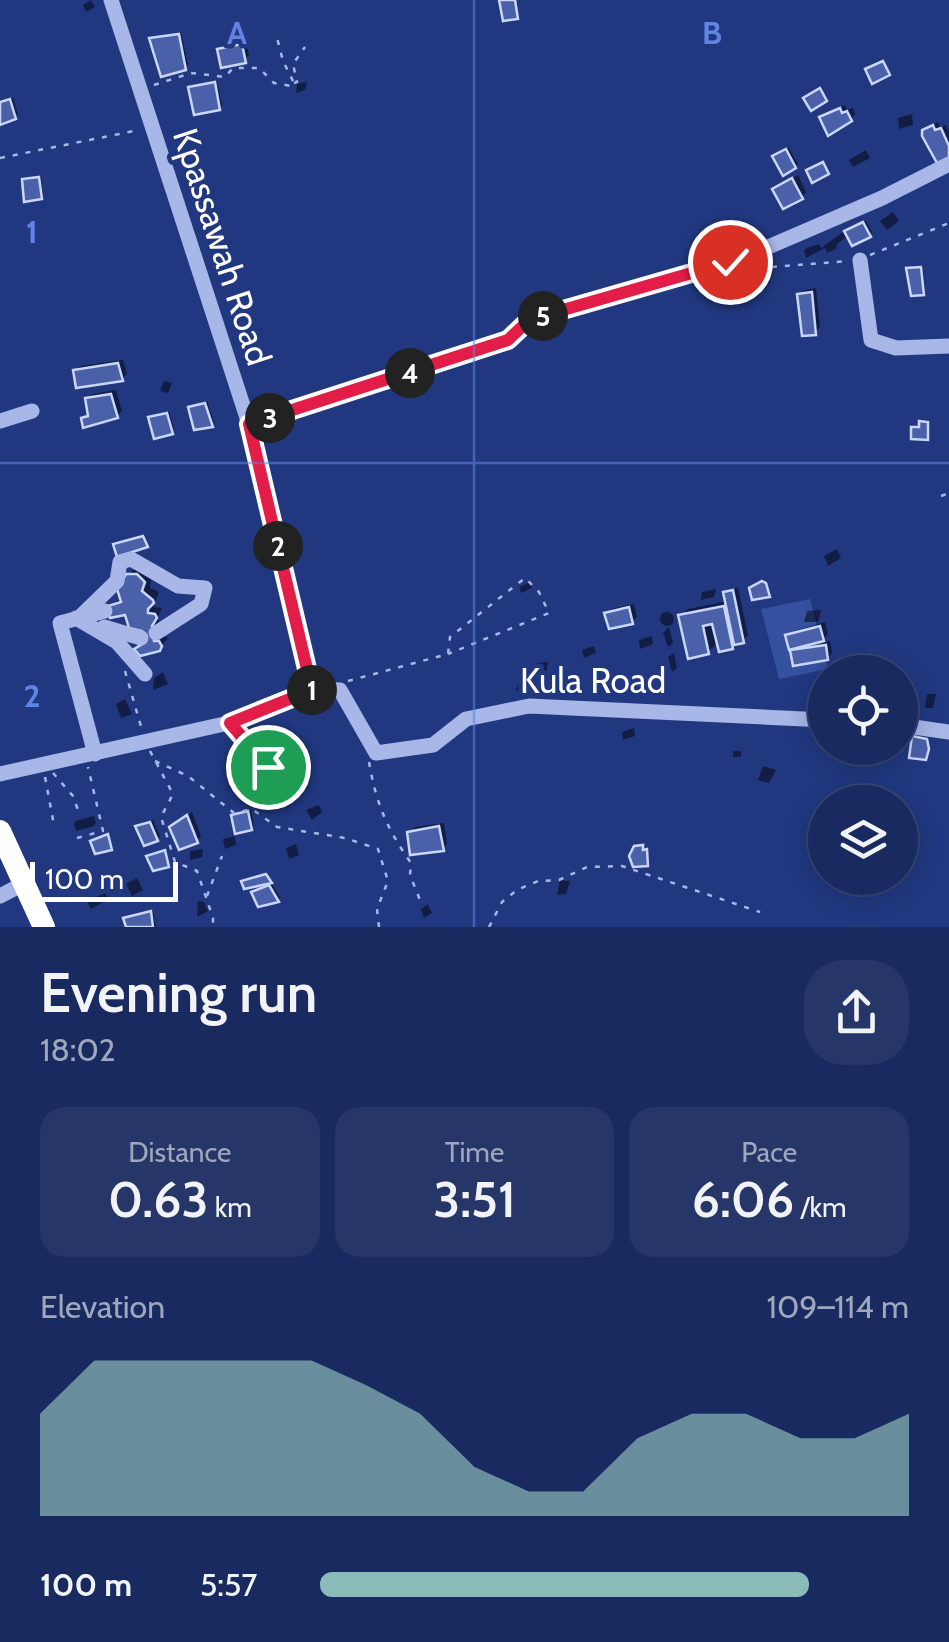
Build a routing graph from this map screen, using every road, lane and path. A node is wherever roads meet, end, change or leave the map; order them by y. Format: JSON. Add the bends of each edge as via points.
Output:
{"nodes":[{"id":1,"x":111,"y":0,"type":"edge"},
{"id":2,"x":276,"y":34,"type":"dead end"},
{"id":3,"x":305,"y":47,"type":"dead end"},
{"id":4,"x":294,"y":83,"type":"junction"},
{"id":5,"x":138,"y":90,"type":"junction"},
{"id":6,"x":150,"y":128,"type":"junction"},
{"id":7,"x":0,"y":158,"type":"edge"},
{"id":8,"x":949,"y":164,"type":"edge"},
{"id":9,"x":949,"y":223,"type":"edge"},
{"id":10,"x":860,"y":260,"type":"junction"},
{"id":11,"x":732,"y":270,"type":"dead end"},
{"id":12,"x":949,"y":346,"type":"edge"},
{"id":13,"x":32,"y":411,"type":"dead end"},
{"id":14,"x":0,"y":420,"type":"edge"},
{"id":15,"x":249,"y":424,"type":"junction"},
{"id":16,"x":949,"y":493,"type":"edge"},
{"id":17,"x":942,"y":496,"type":"dead end"},
{"id":18,"x":178,"y":586,"type":"junction"},
{"id":19,"x":105,"y":611,"type":"dead end"},
{"id":20,"x":187,"y":613,"type":"junction"},
{"id":21,"x":72,"y":620,"type":"junction"},
{"id":22,"x":117,"y":642,"type":"junction"},
{"id":23,"x":448,"y":654,"type":"junction"},
{"id":24,"x":145,"y":674,"type":"dead end"},
{"id":25,"x":312,"y":690,"type":"junction"},
{"id":26,"x":334,"y":690,"type":"junction"},
{"id":27,"x":808,"y":719,"type":"edge"},
{"id":28,"x":230,"y":723,"type":"junction"},
{"id":29,"x":918,"y":728,"type":"edge"},
{"id":30,"x":949,"y":732,"type":"edge"},
{"id":31,"x":146,"y":742,"type":"junction"},
{"id":32,"x":376,"y":754,"type":"junction"},
{"id":33,"x":90,"y":755,"type":"junction"},
{"id":34,"x":155,"y":760,"type":"junction"},
{"id":35,"x":44,"y":765,"type":"junction"},
{"id":36,"x":0,"y":774,"type":"edge"},
{"id":37,"x":298,"y":789,"type":"dead end"},
{"id":38,"x":79,"y":813,"type":"dead end"},
{"id":39,"x":54,"y":825,"type":"dead end"},
{"id":40,"x":0,"y":831,"type":"edge"},
{"id":41,"x":77,"y":838,"type":"dead end"},
{"id":42,"x":222,"y":856,"type":"dead end"},
{"id":43,"x":25,"y":882,"type":"junction"},
{"id":44,"x":0,"y":896,"type":"edge"},
{"id":45,"x":206,"y":898,"type":"junction"},
{"id":46,"x":420,"y":900,"type":"dead end"},
{"id":47,"x":760,"y":912,"type":"dead end"},
{"id":48,"x":44,"y":927,"type":"edge"},
{"id":49,"x":213,"y":927,"type":"edge"},
{"id":50,"x":379,"y":927,"type":"edge"},
{"id":51,"x":489,"y":927,"type":"edge"}],
"edges":[{"from":1,"to":5,"type":"street","name":"Kpassawah Road"},
{"from":2,"to":4,"type":"path"},
{"from":3,"to":4,"type":"path","via":[[293,64]]},
{"from":4,"to":5,"type":"path","via":[[274,83],[259,68],[233,68],[225,77],[191,73]]},
{"from":5,"to":6,"type":"street","name":"Kpassawah Road"},
{"from":6,"to":7,"type":"path"},
{"from":6,"to":15,"type":"street","name":"Kpassawah Road"},
{"from":8,"to":15,"type":"street","via":[[730,262],[528,321],[508,340]]},
{"from":9,"to":10,"type":"path"},
{"from":10,"to":11,"type":"path"},
{"from":10,"to":12,"type":"street","via":[[871,340],[896,348]]},
{"from":13,"to":14,"type":"street"},
{"from":15,"to":25,"type":"street","name":"Kpassawah Road"},
{"from":16,"to":17,"type":"path"},
{"from":18,"to":20,"type":"street","via":[[177,600]]},
{"from":18,"to":20,"type":"street","via":[[205,588],[201,604]]},
{"from":18,"to":21,"type":"street","via":[[131,559],[120,562],[116,581]]},
{"from":19,"to":21,"type":"street"},
{"from":20,"to":21,"type":"street","via":[[148,636]]},
{"from":21,"to":22,"type":"street"},
{"from":21,"to":33,"type":"street"},
{"from":22,"to":24,"type":"street"},
{"from":22,"to":31,"type":"path"},
{"from":23,"to":23,"type":"path","via":[[450,636],[525,578],[539,592],[549,614]]},
{"from":23,"to":26,"type":"path","via":[[348,680]]},
{"from":25,"to":26,"type":"street"},
{"from":25,"to":28,"type":"street"},
{"from":26,"to":32,"type":"street","via":[[340,690]]},
{"from":27,"to":32,"type":"street","name":"Kula Road","via":[[530,706],[466,719],[433,745]]},
{"from":28,"to":31,"type":"street"},
{"from":28,"to":37,"type":"path","via":[[276,776]]},
{"from":29,"to":30,"type":"street"},
{"from":31,"to":33,"type":"street"},
{"from":31,"to":34,"type":"path"},
{"from":32,"to":46,"type":"path","via":[[369,760],[376,801],[411,863]]},
{"from":33,"to":35,"type":"street"},
{"from":33,"to":41,"type":"path","via":[[103,832]]},
{"from":34,"to":45,"type":"path","via":[[173,794],[161,817],[176,862],[197,871]]},
{"from":34,"to":50,"type":"path","via":[[188,776],[234,813],[252,809],[277,826],[378,849],[388,881],[377,910]]},
{"from":35,"to":36,"type":"street"},
{"from":35,"to":38,"type":"path","via":[[73,796]]},
{"from":35,"to":39,"type":"path"},
{"from":40,"to":43,"type":"highway"},
{"from":42,"to":45,"type":"path"},
{"from":43,"to":44,"type":"street"},
{"from":43,"to":48,"type":"highway"},
{"from":45,"to":49,"type":"path"},
{"from":47,"to":51,"type":"path","via":[[622,866],[587,867],[517,890]]}]}
